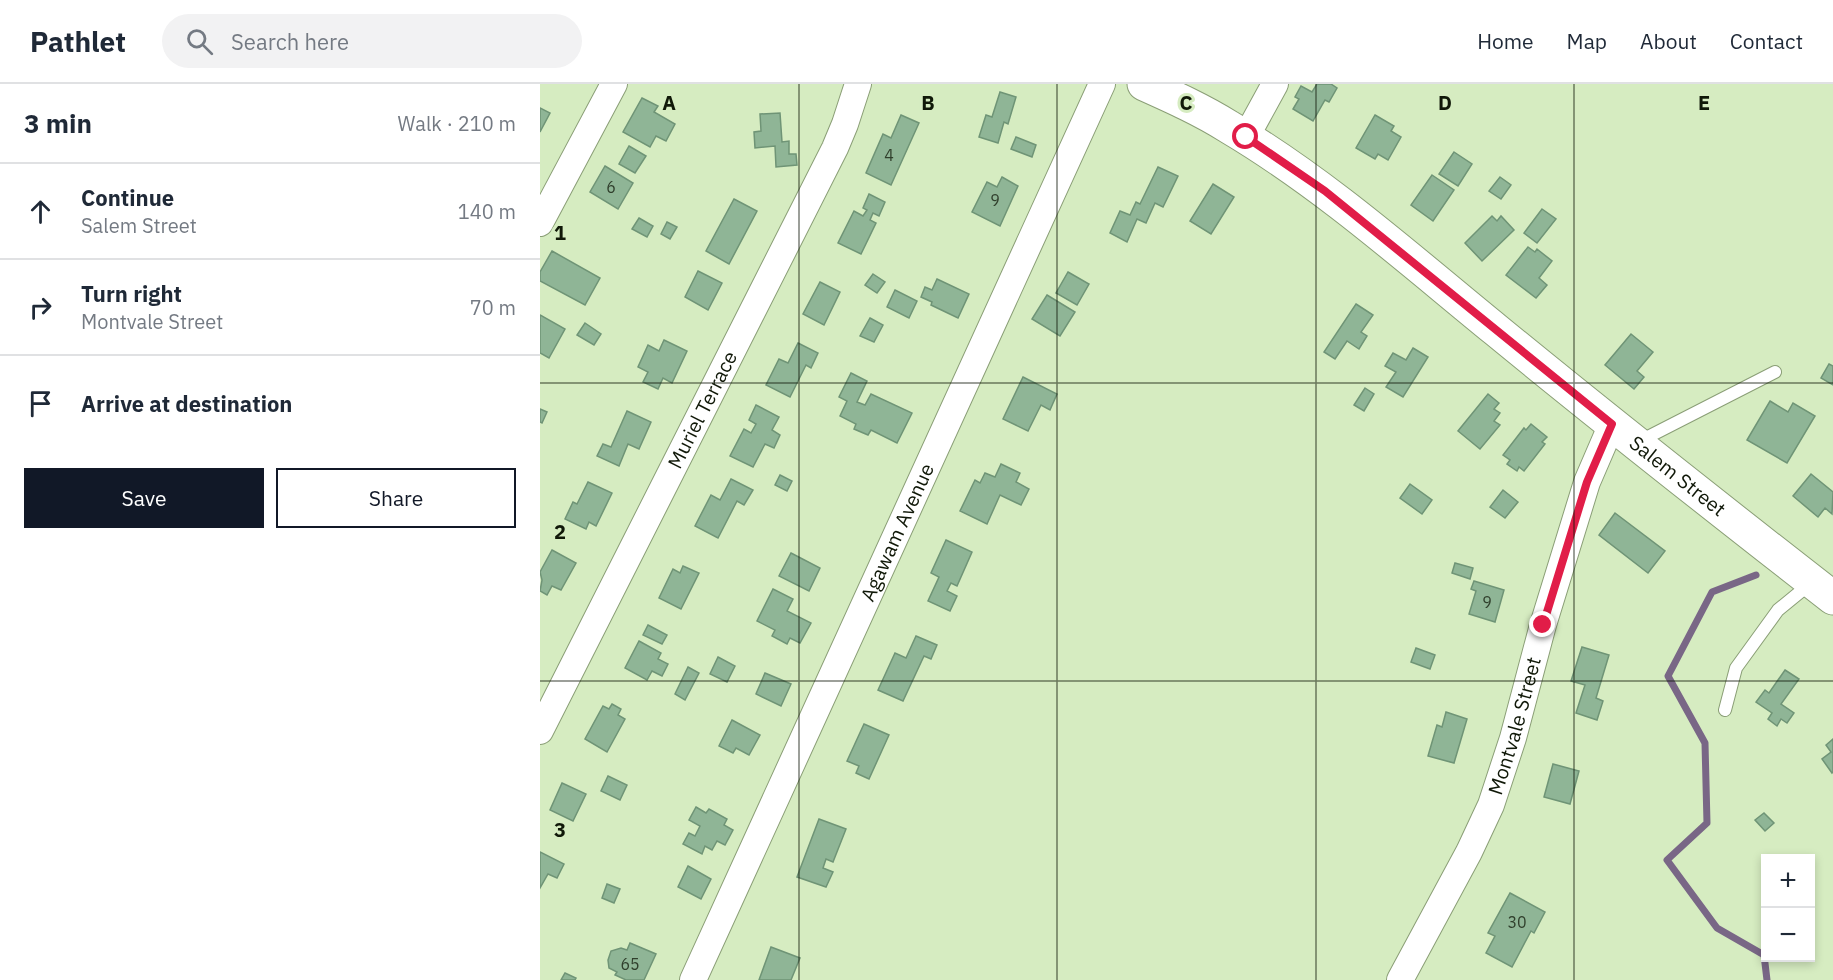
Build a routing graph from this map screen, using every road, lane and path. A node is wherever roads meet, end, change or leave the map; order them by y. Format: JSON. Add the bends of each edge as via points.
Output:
{"nodes":[{"id":1,"x":614,"y":84,"type":"edge"},
{"id":2,"x":858,"y":84,"type":"edge"},
{"id":3,"x":1102,"y":84,"type":"edge"},
{"id":4,"x":1144,"y":84,"type":"edge"},
{"id":5,"x":1275,"y":84,"type":"edge"},
{"id":6,"x":1246,"y":137,"type":"junction"},
{"id":7,"x":540,"y":223,"type":"edge"},
{"id":8,"x":1775,"y":372,"type":"dead end"},
{"id":9,"x":1624,"y":434,"type":"junction"},
{"id":10,"x":1823,"y":591,"type":"edge"},
{"id":11,"x":1725,"y":710,"type":"dead end"},
{"id":12,"x":540,"y":731,"type":"edge"},
{"id":13,"x":693,"y":980,"type":"edge"},
{"id":14,"x":1400,"y":980,"type":"edge"}],
"edges":[{"from":1,"to":7,"type":"street"},
{"from":2,"to":12,"type":"street","name":"Muriel Terrace","via":[[835,148]]},
{"from":3,"to":13,"type":"street","name":"Agawam Avenue"},
{"from":4,"to":6,"type":"main road","name":"Salem Street","via":[[1189,104]]},
{"from":5,"to":6,"type":"street"},
{"from":6,"to":9,"type":"main road","name":"Salem Street","via":[[1325,191]]},
{"from":8,"to":9,"type":"lane"},
{"from":9,"to":10,"type":"main road","name":"Salem Street"},
{"from":9,"to":14,"type":"street","name":"Montvale Street","via":[[1587,482],[1491,805]]},
{"from":10,"to":11,"type":"lane","via":[[1778,610],[1736,668]]}]}
